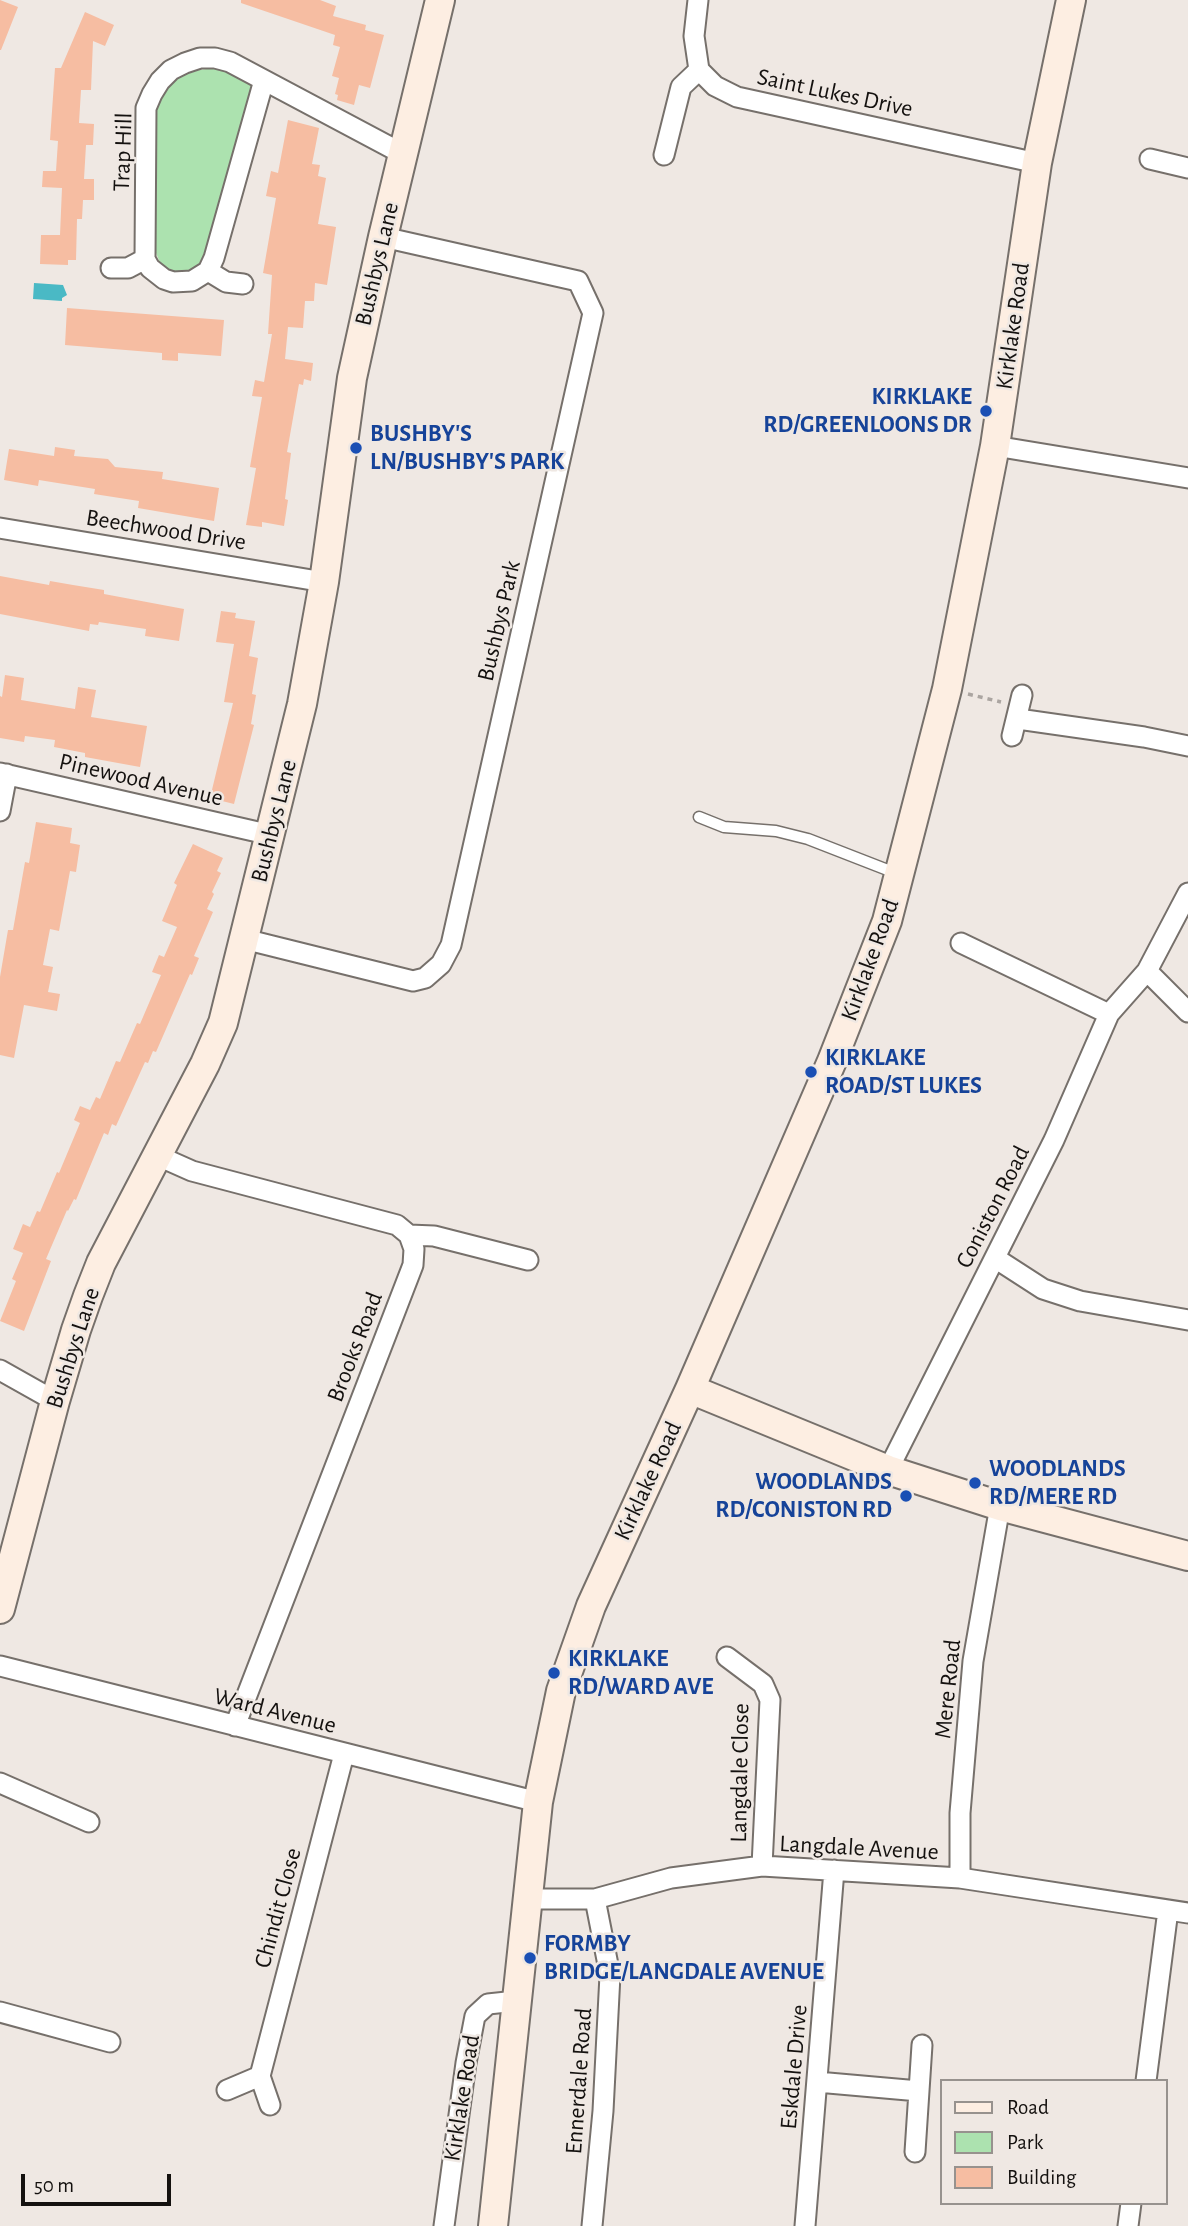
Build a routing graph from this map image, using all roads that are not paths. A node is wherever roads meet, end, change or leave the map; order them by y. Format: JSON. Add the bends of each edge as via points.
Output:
{"nodes":[{"id":1,"x":440,"y":0,"type":"edge"},
{"id":2,"x":698,"y":0,"type":"edge"},
{"id":3,"x":1070,"y":0,"type":"edge"},
{"id":4,"x":699,"y":70,"type":"junction"},
{"id":5,"x":264,"y":80,"type":"junction"},
{"id":6,"x":403,"y":154,"type":"junction"},
{"id":7,"x":664,"y":155,"type":"dead end"},
{"id":8,"x":1150,"y":159,"type":"dead end"},
{"id":9,"x":1037,"y":163,"type":"junction"},
{"id":10,"x":1188,"y":168,"type":"edge"},
{"id":11,"x":383,"y":237,"type":"junction"},
{"id":12,"x":145,"y":260,"type":"junction"},
{"id":13,"x":111,"y":268,"type":"dead end"},
{"id":14,"x":208,"y":271,"type":"junction"},
{"id":15,"x":243,"y":284,"type":"dead end"},
{"id":16,"x":995,"y":446,"type":"junction"},
{"id":17,"x":1188,"y":478,"type":"edge"},
{"id":18,"x":0,"y":528,"type":"edge"},
{"id":19,"x":324,"y":582,"type":"junction"},
{"id":20,"x":1018,"y":714,"type":"road end"},
{"id":21,"x":1188,"y":746,"type":"edge"},
{"id":22,"x":4,"y":774,"type":"edge"},
{"id":23,"x":0,"y":811,"type":"edge"},
{"id":24,"x":699,"y":817,"type":"dead end"},
{"id":25,"x":271,"y":835,"type":"junction"},
{"id":26,"x":899,"y":875,"type":"junction"},
{"id":27,"x":1188,"y":893,"type":"edge"},
{"id":28,"x":244,"y":939,"type":"junction"},
{"id":29,"x":961,"y":943,"type":"dead end"},
{"id":30,"x":1147,"y":971,"type":"junction"},
{"id":31,"x":1188,"y":1012,"type":"edge"},
{"id":32,"x":1109,"y":1014,"type":"junction"},
{"id":33,"x":156,"y":1155,"type":"junction"},
{"id":34,"x":409,"y":1235,"type":"junction"},
{"id":35,"x":995,"y":1258,"type":"junction"},
{"id":36,"x":528,"y":1260,"type":"dead end"},
{"id":37,"x":1188,"y":1320,"type":"edge"},
{"id":38,"x":0,"y":1370,"type":"edge"},
{"id":39,"x":690,"y":1389,"type":"junction"},
{"id":40,"x":55,"y":1401,"type":"junction"},
{"id":41,"x":888,"y":1470,"type":"junction"},
{"id":42,"x":1000,"y":1506,"type":"junction"},
{"id":43,"x":1188,"y":1556,"type":"edge"},
{"id":44,"x":0,"y":1609,"type":"edge"},
{"id":45,"x":727,"y":1657,"type":"dead end"},
{"id":46,"x":0,"y":1666,"type":"edge"},
{"id":47,"x":235,"y":1726,"type":"junction"},
{"id":48,"x":345,"y":1754,"type":"junction"},
{"id":49,"x":0,"y":1783,"type":"edge"},
{"id":50,"x":538,"y":1802,"type":"junction"},
{"id":51,"x":89,"y":1822,"type":"dead end"},
{"id":52,"x":762,"y":1867,"type":"junction"},
{"id":53,"x":834,"y":1870,"type":"junction"},
{"id":54,"x":960,"y":1878,"type":"junction"},
{"id":55,"x":528,"y":1899,"type":"junction"},
{"id":56,"x":596,"y":1899,"type":"junction"},
{"id":57,"x":1168,"y":1910,"type":"junction"},
{"id":58,"x":1188,"y":1913,"type":"edge"},
{"id":59,"x":516,"y":2001,"type":"junction"},
{"id":60,"x":0,"y":2012,"type":"edge"},
{"id":61,"x":110,"y":2042,"type":"dead end"},
{"id":62,"x":922,"y":2045,"type":"dead end"},
{"id":63,"x":260,"y":2076,"type":"junction"},
{"id":64,"x":1146,"y":2079,"type":"edge"},
{"id":65,"x":817,"y":2082,"type":"junction"},
{"id":66,"x":227,"y":2090,"type":"dead end"},
{"id":67,"x":919,"y":2091,"type":"junction"},
{"id":68,"x":270,"y":2105,"type":"dead end"},
{"id":69,"x":915,"y":2152,"type":"dead end"},
{"id":70,"x":1131,"y":2205,"type":"edge"},
{"id":71,"x":443,"y":2226,"type":"edge"},
{"id":72,"x":493,"y":2226,"type":"edge"},
{"id":73,"x":592,"y":2226,"type":"edge"},
{"id":74,"x":805,"y":2226,"type":"edge"},
{"id":75,"x":1128,"y":2226,"type":"edge"}],
"edges":[{"from":1,"to":6,"type":"street","name":"Bushbys Lane"},
{"from":2,"to":4,"type":"street","via":[[694,36]]},
{"from":3,"to":9,"type":"street","name":"Kirklake Road"},
{"from":4,"to":7,"type":"street","via":[[681,87]]},
{"from":4,"to":9,"type":"street","name":"Saint Lukes Drive","via":[[715,86],[737,97]]},
{"from":5,"to":6,"type":"street","name":"Trap Hill"},
{"from":5,"to":12,"type":"street","name":"Trap Hill","via":[[230,62],[200,58],[171,70],[160,81],[146,108]]},
{"from":5,"to":14,"type":"street"},
{"from":6,"to":11,"type":"street","name":"Bushbys Lane"},
{"from":8,"to":10,"type":"street"},
{"from":9,"to":16,"type":"street","name":"Kirklake Road"},
{"from":11,"to":19,"type":"street","name":"Bushbys Lane","via":[[352,377]]},
{"from":11,"to":28,"type":"street","name":"Bushbys Park","via":[[578,281],[593,313],[451,945],[441,964],[425,978],[413,981]]},
{"from":12,"to":13,"type":"street","via":[[128,268]]},
{"from":12,"to":14,"type":"street","via":[[156,274],[173,282],[192,281]]},
{"from":14,"to":15,"type":"street","via":[[226,282]]},
{"from":16,"to":17,"type":"street"},
{"from":16,"to":26,"type":"street","name":"Kirklake Road","via":[[947,689]]},
{"from":18,"to":19,"type":"street","name":"Beechwood Drive"},
{"from":19,"to":25,"type":"street","name":"Bushbys Lane"},
{"from":20,"to":21,"type":"street"},
{"from":22,"to":23,"type":"street"},
{"from":22,"to":25,"type":"street","name":"Pinewood Avenue"},
{"from":24,"to":26,"type":"lane","via":[[724,827],[808,839]]},
{"from":25,"to":28,"type":"street","name":"Bushbys Lane"},
{"from":26,"to":39,"type":"street","name":"Kirklake Road","via":[[887,921],[832,1061]]},
{"from":27,"to":30,"type":"street","name":"Coniston Road"},
{"from":28,"to":33,"type":"street","name":"Bushbys Lane","via":[[223,1024]]},
{"from":29,"to":32,"type":"street"},
{"from":30,"to":31,"type":"street"},
{"from":30,"to":32,"type":"street","name":"Coniston Road"},
{"from":32,"to":35,"type":"street","name":"Coniston Road","via":[[1054,1140]]},
{"from":33,"to":34,"type":"street","via":[[192,1171],[397,1225]]},
{"from":33,"to":40,"type":"street","name":"Bushbys Lane","via":[[101,1263]]},
{"from":34,"to":36,"type":"street","via":[[434,1236]]},
{"from":34,"to":47,"type":"street","name":"Brooks Road","via":[[413,1265]]},
{"from":35,"to":37,"type":"street","via":[[1043,1289],[1080,1301]]},
{"from":35,"to":41,"type":"street","name":"Coniston Road"},
{"from":38,"to":40,"type":"street"},
{"from":39,"to":41,"type":"street"},
{"from":39,"to":50,"type":"street","name":"Kirklake Road","via":[[591,1606],[561,1691]]},
{"from":40,"to":44,"type":"street","name":"Bushbys Lane"},
{"from":41,"to":42,"type":"street"},
{"from":42,"to":43,"type":"street"},
{"from":42,"to":54,"type":"street","name":"Mere Road","via":[[973,1661],[960,1813]]},
{"from":45,"to":52,"type":"street","name":"Langdale Close","via":[[763,1684],[770,1700]]},
{"from":46,"to":47,"type":"street","name":"Ward Avenue"},
{"from":47,"to":48,"type":"street","name":"Ward Avenue"},
{"from":48,"to":50,"type":"street","name":"Ward Avenue"},
{"from":48,"to":63,"type":"street","name":"Chindit Close"},
{"from":49,"to":51,"type":"street"},
{"from":50,"to":55,"type":"street","name":"Kirklake Road"},
{"from":52,"to":53,"type":"street","name":"Langdale Avenue"},
{"from":52,"to":56,"type":"street","name":"Langdale Avenue","via":[[671,1878]]},
{"from":53,"to":54,"type":"street","name":"Langdale Avenue"},
{"from":53,"to":65,"type":"street","name":"Eskdale Drive"},
{"from":54,"to":57,"type":"street","name":"Langdale Avenue"},
{"from":55,"to":56,"type":"street","name":"Langdale Avenue"},
{"from":55,"to":59,"type":"street","name":"Kirklake Road"},
{"from":56,"to":73,"type":"street","name":"Ennerdale Road","via":[[610,1975]]},
{"from":57,"to":58,"type":"street","name":"Langdale Avenue"},
{"from":57,"to":64,"type":"street"},
{"from":59,"to":71,"type":"street","name":"Kirklake Road","via":[[488,2004],[475,2016]]},
{"from":59,"to":72,"type":"street","name":"Kirklake Road"},
{"from":60,"to":61,"type":"street"},
{"from":62,"to":67,"type":"street"},
{"from":63,"to":66,"type":"street"},
{"from":63,"to":68,"type":"street"},
{"from":65,"to":67,"type":"street"},
{"from":65,"to":74,"type":"street","name":"Eskdale Drive"},
{"from":67,"to":69,"type":"street"},
{"from":70,"to":75,"type":"street"}]}
